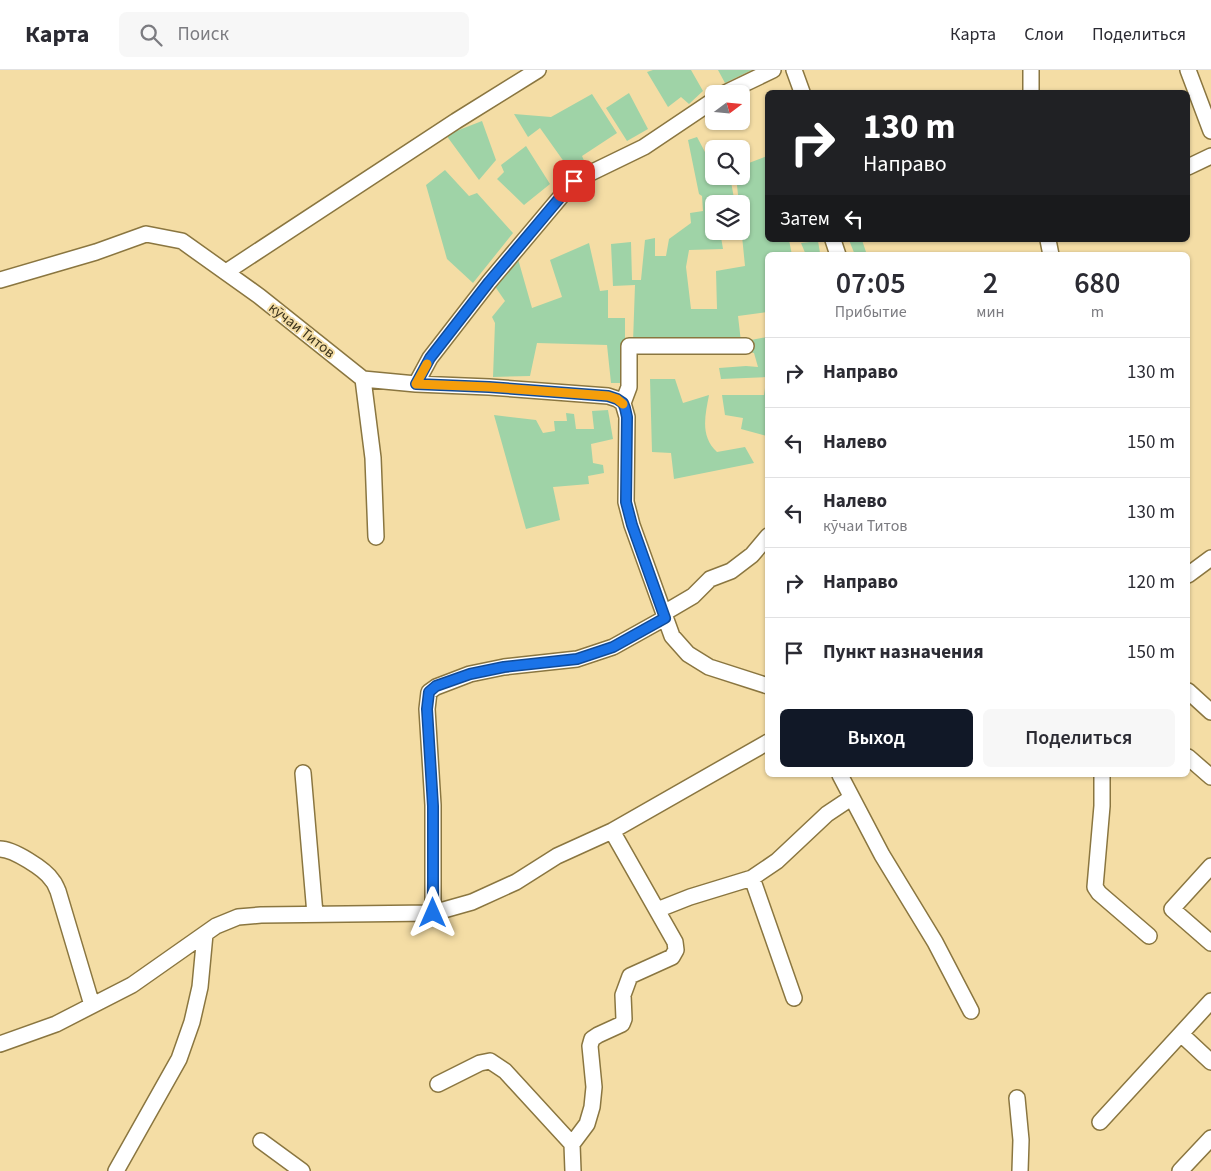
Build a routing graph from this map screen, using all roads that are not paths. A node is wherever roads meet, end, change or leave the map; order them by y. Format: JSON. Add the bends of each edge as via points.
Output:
{"nodes":[{"id":1,"x":538,"y":70,"type":"edge"},
{"id":2,"x":773,"y":70,"type":"edge"},
{"id":3,"x":794,"y":70,"type":"edge"},
{"id":4,"x":1031,"y":70,"type":"edge"},
{"id":5,"x":1188,"y":70,"type":"edge"},
{"id":6,"x":742,"y":85,"type":"edge"},
{"id":7,"x":801,"y":90,"type":"edge"},
{"id":8,"x":1031,"y":90,"type":"edge"},
{"id":9,"x":705,"y":106,"type":"edge"},
{"id":10,"x":1211,"y":131,"type":"edge"},
{"id":11,"x":1211,"y":156,"type":"edge"},
{"id":12,"x":1190,"y":166,"type":"edge"},
{"id":13,"x":226,"y":272,"type":"junction"},
{"id":14,"x":0,"y":280,"type":"edge"},
{"id":15,"x":746,"y":346,"type":"dead end"},
{"id":16,"x":364,"y":378,"type":"junction"},
{"id":17,"x":416,"y":384,"type":"junction"},
{"id":18,"x":623,"y":403,"type":"junction"},
{"id":19,"x":376,"y":537,"type":"dead end"},
{"id":20,"x":765,"y":540,"type":"edge"},
{"id":21,"x":1211,"y":558,"type":"edge"},
{"id":22,"x":1190,"y":574,"type":"edge"},
{"id":23,"x":665,"y":615,"type":"junction"},
{"id":24,"x":765,"y":685,"type":"edge"},
{"id":25,"x":1190,"y":693,"type":"edge"},
{"id":26,"x":1211,"y":712,"type":"edge"},
{"id":27,"x":765,"y":744,"type":"edge"},
{"id":28,"x":1190,"y":759,"type":"edge"},
{"id":29,"x":303,"y":773,"type":"dead end"},
{"id":30,"x":841,"y":777,"type":"edge"},
{"id":31,"x":1102,"y":777,"type":"edge"},
{"id":32,"x":1211,"y":777,"type":"edge"},
{"id":33,"x":851,"y":798,"type":"junction"},
{"id":34,"x":612,"y":831,"type":"junction"},
{"id":35,"x":0,"y":849,"type":"edge"},
{"id":36,"x":1211,"y":866,"type":"edge"},
{"id":37,"x":752,"y":878,"type":"junction"},
{"id":38,"x":657,"y":910,"type":"junction"},
{"id":39,"x":433,"y":913,"type":"junction"},
{"id":40,"x":315,"y":914,"type":"junction"},
{"id":41,"x":205,"y":934,"type":"junction"},
{"id":42,"x":1149,"y":936,"type":"dead end"},
{"id":43,"x":1211,"y":943,"type":"edge"},
{"id":44,"x":794,"y":998,"type":"dead end"},
{"id":45,"x":1211,"y":1000,"type":"edge"},
{"id":46,"x":92,"y":1005,"type":"junction"},
{"id":47,"x":971,"y":1011,"type":"dead end"},
{"id":48,"x":1181,"y":1034,"type":"junction"},
{"id":49,"x":0,"y":1044,"type":"edge"},
{"id":50,"x":1211,"y":1062,"type":"edge"},
{"id":51,"x":438,"y":1084,"type":"dead end"},
{"id":52,"x":1017,"y":1098,"type":"dead end"},
{"id":53,"x":1100,"y":1122,"type":"dead end"},
{"id":54,"x":1211,"y":1138,"type":"edge"},
{"id":55,"x":261,"y":1141,"type":"dead end"},
{"id":56,"x":572,"y":1144,"type":"junction"},
{"id":57,"x":116,"y":1171,"type":"edge"},
{"id":58,"x":302,"y":1171,"type":"edge"},
{"id":59,"x":573,"y":1171,"type":"edge"},
{"id":60,"x":1020,"y":1171,"type":"edge"},
{"id":61,"x":1180,"y":1171,"type":"edge"}],
"edges":[{"from":1,"to":13,"type":"street"},
{"from":2,"to":6,"type":"street"},
{"from":3,"to":7,"type":"street"},
{"from":4,"to":8,"type":"street"},
{"from":5,"to":10,"type":"street"},
{"from":9,"to":17,"type":"street","via":[[644,147],[574,181],[436,350]]},
{"from":11,"to":12,"type":"street"},
{"from":13,"to":14,"type":"street","name":"кӯчаи Титов","via":[[182,241],[146,234]]},
{"from":13,"to":16,"type":"street","name":"кӯчаи Титов"},
{"from":15,"to":18,"type":"street","via":[[629,346],[629,386]]},
{"from":16,"to":17,"type":"street"},
{"from":16,"to":19,"type":"street","via":[[373,458]]},
{"from":17,"to":18,"type":"street","via":[[608,396]]},
{"from":18,"to":23,"type":"street","via":[[627,417],[626,502]]},
{"from":20,"to":23,"type":"street","via":[[752,555],[731,571],[710,579],[693,596]]},
{"from":21,"to":22,"type":"street"},
{"from":23,"to":24,"type":"street","via":[[672,636],[688,654],[709,667]]},
{"from":23,"to":39,"type":"street","via":[[613,647],[577,659],[470,674],[436,686],[429,692]]},
{"from":25,"to":26,"type":"street"},
{"from":27,"to":34,"type":"street"},
{"from":28,"to":32,"type":"street"},
{"from":29,"to":40,"type":"street"},
{"from":30,"to":33,"type":"street"},
{"from":31,"to":42,"type":"street","via":[[1096,887]]},
{"from":33,"to":37,"type":"street","via":[[827,814],[776,861]]},
{"from":33,"to":47,"type":"street","via":[[935,942]]},
{"from":34,"to":38,"type":"street"},
{"from":34,"to":39,"type":"street","via":[[557,856],[516,882],[472,902]]},
{"from":35,"to":46,"type":"street","via":[[13,852],[52,880]]},
{"from":36,"to":43,"type":"street","via":[[1172,909]]},
{"from":37,"to":38,"type":"street","via":[[690,896]]},
{"from":37,"to":44,"type":"street"},
{"from":38,"to":56,"type":"street","via":[[675,942],[676,950],[672,957],[630,976],[623,995],[622,1024],[592,1039],[592,1107],[586,1124]]},
{"from":39,"to":40,"type":"street"},
{"from":40,"to":41,"type":"street","via":[[238,917]]},
{"from":41,"to":46,"type":"street","via":[[132,985]]},
{"from":41,"to":57,"type":"street","via":[[200,987],[179,1059]]},
{"from":45,"to":48,"type":"street"},
{"from":46,"to":49,"type":"street","via":[[56,1024]]},
{"from":48,"to":50,"type":"street"},
{"from":48,"to":53,"type":"street"},
{"from":51,"to":56,"type":"street","via":[[490,1061],[505,1071]]},
{"from":52,"to":60,"type":"street"},
{"from":54,"to":61,"type":"street"},
{"from":55,"to":58,"type":"street"},
{"from":56,"to":59,"type":"street"}]}
